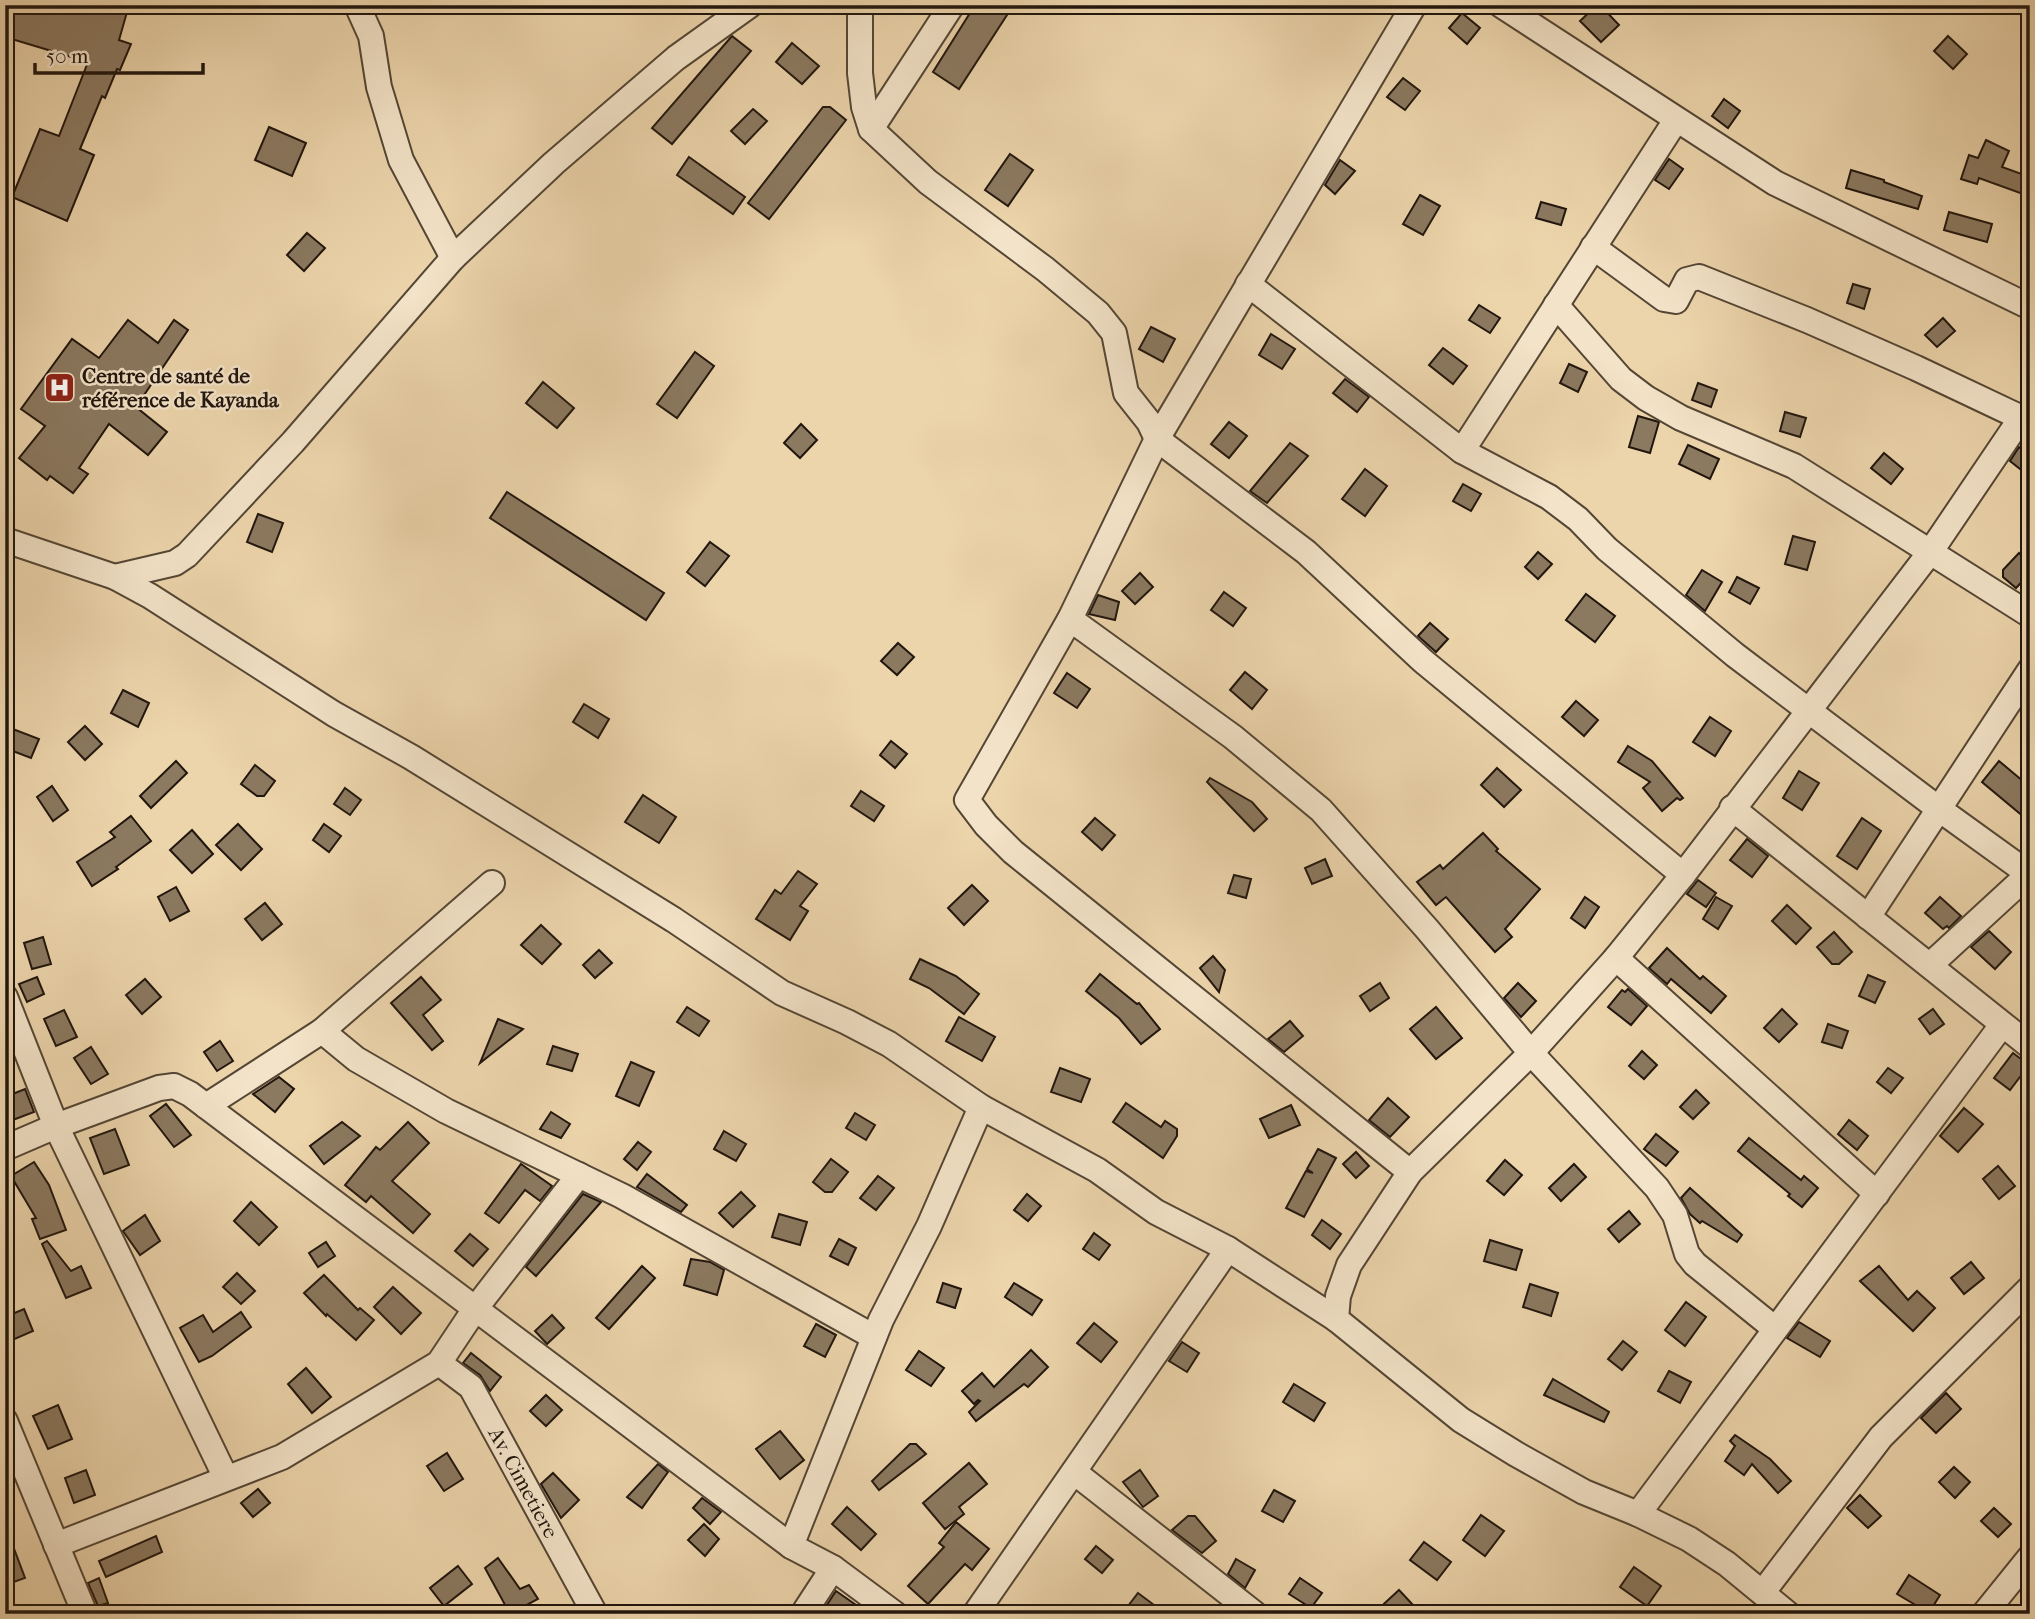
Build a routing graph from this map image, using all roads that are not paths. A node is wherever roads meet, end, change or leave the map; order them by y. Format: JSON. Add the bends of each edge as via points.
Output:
{"nodes":[{"id":1,"x":357,"y":5,"type":"edge"},
{"id":2,"x":751,"y":5,"type":"edge"},
{"id":3,"x":860,"y":5,"type":"edge"},
{"id":4,"x":952,"y":5,"type":"edge"},
{"id":5,"x":1414,"y":5,"type":"edge"},
{"id":6,"x":1501,"y":5,"type":"edge"},
{"id":7,"x":1676,"y":120,"type":"junction"},
{"id":8,"x":871,"y":129,"type":"junction"},
{"id":9,"x":1593,"y":247,"type":"junction"},
{"id":10,"x":453,"y":258,"type":"junction"},
{"id":11,"x":1248,"y":284,"type":"junction"},
{"id":12,"x":1556,"y":306,"type":"junction"},
{"id":13,"x":2030,"y":307,"type":"edge"},
{"id":14,"x":2026,"y":420,"type":"edge"},
{"id":15,"x":1157,"y":439,"type":"junction"},
{"id":16,"x":1462,"y":451,"type":"junction"},
{"id":17,"x":5,"y":540,"type":"edge"},
{"id":18,"x":1931,"y":551,"type":"junction"},
{"id":19,"x":115,"y":577,"type":"junction"},
{"id":20,"x":2030,"y":615,"type":"edge"},
{"id":21,"x":1070,"y":619,"type":"junction"},
{"id":22,"x":2030,"y":670,"type":"edge"},
{"id":23,"x":1809,"y":712,"type":"junction"},
{"id":24,"x":1732,"y":808,"type":"junction"},
{"id":25,"x":1939,"y":809,"type":"junction"},
{"id":26,"x":2029,"y":873,"type":"edge"},
{"id":27,"x":1683,"y":875,"type":"junction"},
{"id":28,"x":492,"y":883,"type":"dead end"},
{"id":29,"x":1868,"y":917,"type":"junction"},
{"id":30,"x":1616,"y":958,"type":"junction"},
{"id":31,"x":1930,"y":965,"type":"junction"},
{"id":32,"x":5,"y":997,"type":"edge"},
{"id":33,"x":2002,"y":1025,"type":"junction"},
{"id":34,"x":322,"y":1031,"type":"junction"},
{"id":35,"x":2030,"y":1046,"type":"edge"},
{"id":36,"x":1531,"y":1053,"type":"junction"},
{"id":37,"x":206,"y":1106,"type":"junction"},
{"id":38,"x":981,"y":1107,"type":"junction"},
{"id":39,"x":56,"y":1126,"type":"junction"},
{"id":40,"x":5,"y":1148,"type":"edge"},
{"id":41,"x":1409,"y":1172,"type":"junction"},
{"id":42,"x":579,"y":1175,"type":"junction"},
{"id":43,"x":1877,"y":1194,"type":"junction"},
{"id":44,"x":1228,"y":1249,"type":"junction"},
{"id":45,"x":2030,"y":1288,"type":"edge"},
{"id":46,"x":475,"y":1309,"type":"junction"},
{"id":47,"x":1336,"y":1319,"type":"junction"},
{"id":48,"x":1774,"y":1328,"type":"junction"},
{"id":49,"x":874,"y":1337,"type":"junction"},
{"id":50,"x":439,"y":1363,"type":"junction"},
{"id":51,"x":5,"y":1421,"type":"edge"},
{"id":52,"x":1074,"y":1472,"type":"junction"},
{"id":53,"x":226,"y":1478,"type":"junction"},
{"id":54,"x":1638,"y":1514,"type":"junction"},
{"id":55,"x":56,"y":1545,"type":"junction"},
{"id":56,"x":791,"y":1546,"type":"junction"},
{"id":57,"x":2030,"y":1557,"type":"edge"},
{"id":58,"x":834,"y":1568,"type":"junction"},
{"id":59,"x":1763,"y":1592,"type":"junction"},
{"id":60,"x":85,"y":1614,"type":"edge"},
{"id":61,"x":595,"y":1614,"type":"edge"},
{"id":62,"x":803,"y":1614,"type":"edge"},
{"id":63,"x":895,"y":1614,"type":"edge"},
{"id":64,"x":975,"y":1614,"type":"edge"},
{"id":65,"x":1255,"y":1614,"type":"edge"},
{"id":66,"x":1788,"y":1614,"type":"edge"},
{"id":67,"x":1984,"y":1614,"type":"edge"}],
"edges":[{"from":1,"to":10,"type":"street","via":[[371,36],[379,87],[401,160]]},
{"from":2,"to":10,"type":"street","via":[[666,67]]},
{"from":3,"to":8,"type":"street","via":[[860,73]]},
{"from":4,"to":8,"type":"street"},
{"from":5,"to":11,"type":"street"},
{"from":6,"to":7,"type":"street"},
{"from":7,"to":9,"type":"street"},
{"from":7,"to":13,"type":"street","via":[[1775,183]]},
{"from":8,"to":15,"type":"street","via":[[929,182],[1098,313],[1114,333],[1126,393]]},
{"from":9,"to":12,"type":"street"},
{"from":9,"to":14,"type":"street","via":[[1671,301],[1687,281],[1699,277],[1807,320]]},
{"from":10,"to":19,"type":"street","via":[[293,442],[187,555],[175,563]]},
{"from":11,"to":15,"type":"street"},
{"from":11,"to":16,"type":"street"},
{"from":12,"to":16,"type":"street"},
{"from":12,"to":18,"type":"street","via":[[1621,379],[1646,398],[1681,418],[1794,466]]},
{"from":14,"to":18,"type":"street"},
{"from":15,"to":21,"type":"street"},
{"from":15,"to":27,"type":"street","via":[[1306,552],[1423,661]]},
{"from":16,"to":23,"type":"street","via":[[1578,519],[1724,647]]},
{"from":17,"to":19,"type":"street"},
{"from":18,"to":20,"type":"street"},
{"from":18,"to":23,"type":"street"},
{"from":19,"to":38,"type":"street","via":[[674,920],[782,993],[889,1044]]},
{"from":21,"to":36,"type":"street","via":[[1233,737],[1321,810]]},
{"from":21,"to":41,"type":"street","via":[[967,800],[1013,852]]},
{"from":22,"to":25,"type":"street"},
{"from":23,"to":24,"type":"street"},
{"from":23,"to":25,"type":"street"},
{"from":24,"to":27,"type":"street"},
{"from":24,"to":29,"type":"street"},
{"from":25,"to":26,"type":"street"},
{"from":25,"to":29,"type":"street"},
{"from":26,"to":31,"type":"street"},
{"from":27,"to":30,"type":"street"},
{"from":28,"to":34,"type":"street"},
{"from":29,"to":31,"type":"street"},
{"from":30,"to":36,"type":"street"},
{"from":30,"to":43,"type":"street"},
{"from":31,"to":33,"type":"street"},
{"from":32,"to":39,"type":"street"},
{"from":33,"to":35,"type":"street"},
{"from":33,"to":43,"type":"street"},
{"from":34,"to":37,"type":"street"},
{"from":34,"to":42,"type":"street","via":[[356,1059],[446,1111]]},
{"from":36,"to":41,"type":"street"},
{"from":36,"to":48,"type":"street","via":[[1657,1188],[1675,1215],[1687,1254],[1695,1264]]},
{"from":37,"to":39,"type":"street","via":[[174,1086],[159,1088]]},
{"from":37,"to":46,"type":"street"},
{"from":38,"to":44,"type":"street","via":[[1097,1170],[1156,1212]]},
{"from":38,"to":49,"type":"street"},
{"from":39,"to":40,"type":"street"},
{"from":39,"to":53,"type":"street"},
{"from":41,"to":47,"type":"street","via":[[1349,1265]]},
{"from":42,"to":46,"type":"street"},
{"from":42,"to":49,"type":"street"},
{"from":43,"to":48,"type":"street"},
{"from":44,"to":47,"type":"street"},
{"from":44,"to":52,"type":"street"},
{"from":45,"to":59,"type":"street","via":[[1881,1437]]},
{"from":46,"to":50,"type":"street"},
{"from":46,"to":56,"type":"street"},
{"from":47,"to":54,"type":"street","via":[[1461,1420],[1584,1492]]},
{"from":48,"to":54,"type":"street"},
{"from":49,"to":56,"type":"street"},
{"from":50,"to":53,"type":"street","via":[[282,1457]]},
{"from":50,"to":61,"type":"street","name":"Av. Cimetiere","via":[[471,1387]]},
{"from":51,"to":55,"type":"street"},
{"from":52,"to":64,"type":"street"},
{"from":52,"to":65,"type":"street"},
{"from":53,"to":55,"type":"street"},
{"from":54,"to":59,"type":"street","via":[[1706,1549]]},
{"from":55,"to":60,"type":"street"},
{"from":56,"to":58,"type":"street"},
{"from":57,"to":67,"type":"street"},
{"from":58,"to":62,"type":"street"},
{"from":58,"to":63,"type":"street"},
{"from":59,"to":66,"type":"street"}]}
